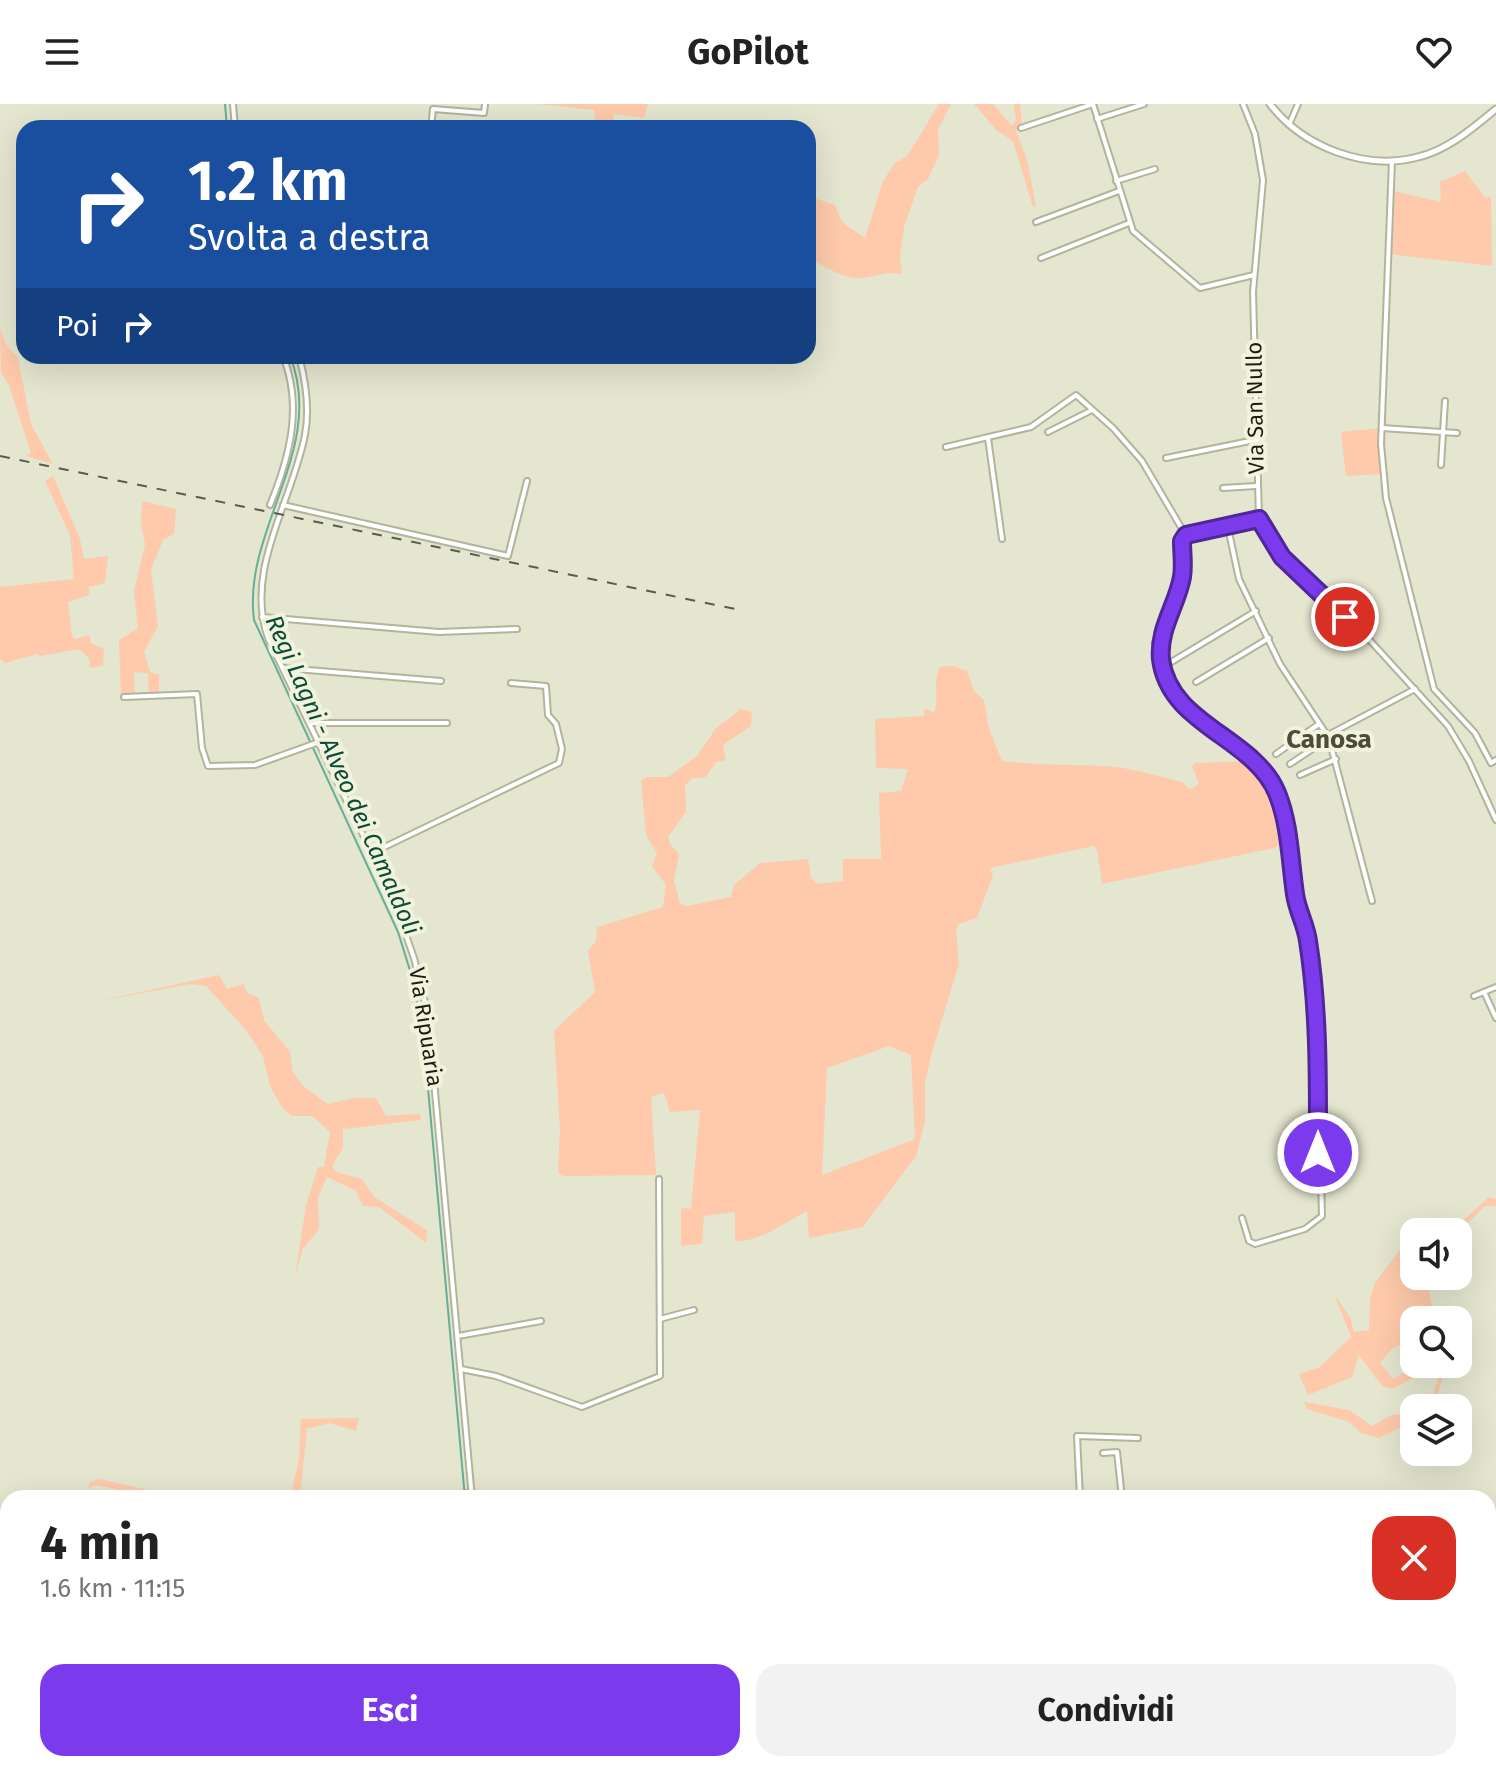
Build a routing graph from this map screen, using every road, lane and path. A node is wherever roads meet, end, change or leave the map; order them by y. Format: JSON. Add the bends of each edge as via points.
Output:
{"nodes":[{"id":1,"x":485,"y":104,"type":"edge"},
{"id":2,"x":1093,"y":104,"type":"edge"},
{"id":3,"x":1144,"y":104,"type":"edge"},
{"id":4,"x":1243,"y":104,"type":"edge"},
{"id":5,"x":1269,"y":104,"type":"edge"},
{"id":6,"x":1298,"y":104,"type":"edge"},
{"id":7,"x":1496,"y":109,"type":"edge"},
{"id":8,"x":1097,"y":119,"type":"junction"},
{"id":9,"x":432,"y":120,"type":"edge"},
{"id":10,"x":1289,"y":125,"type":"junction"},
{"id":11,"x":1021,"y":128,"type":"dead end"},
{"id":12,"x":1392,"y":161,"type":"junction"},
{"id":13,"x":1155,"y":169,"type":"dead end"},
{"id":14,"x":1116,"y":181,"type":"junction"},
{"id":15,"x":1119,"y":191,"type":"junction"},
{"id":16,"x":1036,"y":222,"type":"dead end"},
{"id":17,"x":1129,"y":223,"type":"junction"},
{"id":18,"x":1041,"y":258,"type":"dead end"},
{"id":19,"x":1254,"y":275,"type":"junction"},
{"id":20,"x":286,"y":364,"type":"edge"},
{"id":21,"x":301,"y":364,"type":"edge"},
{"id":22,"x":1445,"y":401,"type":"dead end"},
{"id":23,"x":1092,"y":410,"type":"junction"},
{"id":24,"x":1382,"y":428,"type":"junction"},
{"id":25,"x":1048,"y":432,"type":"dead end"},
{"id":26,"x":1443,"y":432,"type":"junction"},
{"id":27,"x":1457,"y":433,"type":"dead end"},
{"id":28,"x":988,"y":438,"type":"junction"},
{"id":29,"x":1255,"y":440,"type":"junction"},
{"id":30,"x":946,"y":447,"type":"dead end"},
{"id":31,"x":1166,"y":458,"type":"dead end"},
{"id":32,"x":1441,"y":465,"type":"dead end"},
{"id":33,"x":527,"y":481,"type":"dead end"},
{"id":34,"x":1256,"y":486,"type":"junction"},
{"id":35,"x":1223,"y":488,"type":"dead end"},
{"id":36,"x":270,"y":505,"type":"dead end"},
{"id":37,"x":283,"y":505,"type":"junction"},
{"id":38,"x":1259,"y":519,"type":"junction"},
{"id":39,"x":1227,"y":523,"type":"junction"},
{"id":40,"x":1186,"y":535,"type":"junction"},
{"id":41,"x":1002,"y":539,"type":"dead end"},
{"id":42,"x":1256,"y":611,"type":"junction"},
{"id":43,"x":262,"y":617,"type":"junction"},
{"id":44,"x":517,"y":629,"type":"dead end"},
{"id":45,"x":1269,"y":638,"type":"junction"},
{"id":46,"x":1163,"y":667,"type":"junction"},
{"id":47,"x":284,"y":668,"type":"junction"},
{"id":48,"x":441,"y":681,"type":"dead end"},
{"id":49,"x":1196,"y":682,"type":"dead end"},
{"id":50,"x":511,"y":683,"type":"dead end"},
{"id":51,"x":1415,"y":689,"type":"junction"},
{"id":52,"x":124,"y":697,"type":"dead end"},
{"id":53,"x":310,"y":723,"type":"junction"},
{"id":54,"x":447,"y":723,"type":"dead end"},
{"id":55,"x":1319,"y":724,"type":"junction"},
{"id":56,"x":1329,"y":738,"type":"junction"},
{"id":57,"x":318,"y":743,"type":"junction"},
{"id":58,"x":1276,"y":754,"type":"dead end"},
{"id":59,"x":1336,"y":759,"type":"junction"},
{"id":60,"x":1496,"y":760,"type":"edge"},
{"id":61,"x":1290,"y":764,"type":"dead end"},
{"id":62,"x":1300,"y":775,"type":"dead end"},
{"id":63,"x":1496,"y":820,"type":"edge"},
{"id":64,"x":372,"y":853,"type":"junction"},
{"id":65,"x":1372,"y":901,"type":"dead end"},
{"id":66,"x":1496,"y":987,"type":"edge"},
{"id":67,"x":1484,"y":992,"type":"junction"},
{"id":68,"x":1474,"y":996,"type":"dead end"},
{"id":69,"x":1496,"y":1018,"type":"edge"},
{"id":70,"x":659,"y":1179,"type":"dead end"},
{"id":71,"x":1242,"y":1218,"type":"dead end"},
{"id":72,"x":694,"y":1310,"type":"dead end"},
{"id":73,"x":660,"y":1319,"type":"junction"},
{"id":74,"x":541,"y":1321,"type":"dead end"},
{"id":75,"x":458,"y":1336,"type":"junction"},
{"id":76,"x":461,"y":1369,"type":"junction"},
{"id":77,"x":1138,"y":1438,"type":"dead end"},
{"id":78,"x":1103,"y":1453,"type":"dead end"},
{"id":79,"x":472,"y":1490,"type":"edge"},
{"id":80,"x":1080,"y":1490,"type":"edge"},
{"id":81,"x":1121,"y":1490,"type":"edge"}],
"edges":[{"from":1,"to":9,"type":"street","via":[[484,113],[433,109]]},
{"from":2,"to":8,"type":"street"},
{"from":2,"to":11,"type":"street"},
{"from":3,"to":8,"type":"street"},
{"from":4,"to":19,"type":"street","name":"Via San Nullo","via":[[1263,180]]},
{"from":5,"to":10,"type":"main road"},
{"from":6,"to":10,"type":"street"},
{"from":7,"to":12,"type":"main road","via":[[1441,148]]},
{"from":8,"to":14,"type":"street"},
{"from":10,"to":12,"type":"main road","via":[[1336,152]]},
{"from":12,"to":24,"type":"street"},
{"from":13,"to":14,"type":"street"},
{"from":14,"to":15,"type":"street"},
{"from":15,"to":16,"type":"street"},
{"from":15,"to":17,"type":"street"},
{"from":17,"to":18,"type":"street"},
{"from":17,"to":19,"type":"street","via":[[1142,242],[1200,288]]},
{"from":19,"to":29,"type":"street","name":"Via San Nullo"},
{"from":20,"to":36,"type":"street","via":[[295,409]]},
{"from":21,"to":37,"type":"street","name":"Via Ripuaria","via":[[307,421]]},
{"from":22,"to":26,"type":"street"},
{"from":23,"to":25,"type":"street"},
{"from":23,"to":28,"type":"street","via":[[1076,395],[1031,427]]},
{"from":23,"to":40,"type":"street","via":[[1142,461]]},
{"from":24,"to":26,"type":"street"},
{"from":24,"to":60,"type":"street","via":[[1386,498],[1434,689],[1475,733],[1491,763]]},
{"from":26,"to":27,"type":"street"},
{"from":26,"to":32,"type":"street"},
{"from":28,"to":30,"type":"street"},
{"from":28,"to":41,"type":"street"},
{"from":29,"to":31,"type":"street"},
{"from":29,"to":34,"type":"street","name":"Via San Nullo"},
{"from":33,"to":37,"type":"street","via":[[508,556]]},
{"from":34,"to":35,"type":"street"},
{"from":34,"to":38,"type":"street","name":"Via San Nullo"},
{"from":37,"to":43,"type":"street","name":"Via Ripuaria","via":[[261,584]]},
{"from":38,"to":39,"type":"street"},
{"from":38,"to":51,"type":"street","name":"Via San Nullo","via":[[1282,557]]},
{"from":39,"to":40,"type":"street"},
{"from":39,"to":42,"type":"street","via":[[1239,579]]},
{"from":40,"to":46,"type":"street","via":[[1181,581],[1162,634]]},
{"from":42,"to":45,"type":"street"},
{"from":42,"to":46,"type":"street"},
{"from":43,"to":44,"type":"street","via":[[439,632]]},
{"from":43,"to":47,"type":"street","name":"Via Ripuaria"},
{"from":45,"to":49,"type":"street"},
{"from":45,"to":55,"type":"street"},
{"from":46,"to":71,"type":"street","via":[[1179,699],[1270,779],[1284,812],[1297,906],[1308,939],[1317,1029],[1322,1216],[1305,1229],[1255,1244],[1249,1241]]},
{"from":47,"to":48,"type":"street"},
{"from":47,"to":53,"type":"street","name":"Via Ripuaria"},
{"from":50,"to":64,"type":"street","via":[[546,686],[548,715],[562,749],[559,763]]},
{"from":51,"to":56,"type":"street","via":[[1330,732]]},
{"from":51,"to":63,"type":"street","name":"Via San Nullo","via":[[1458,739]]},
{"from":52,"to":57,"type":"street","via":[[197,694],[208,766],[255,765]]},
{"from":53,"to":54,"type":"street"},
{"from":53,"to":57,"type":"street","name":"Via Ripuaria"},
{"from":55,"to":56,"type":"street"},
{"from":55,"to":58,"type":"street"},
{"from":56,"to":59,"type":"street"},
{"from":56,"to":61,"type":"street"},
{"from":57,"to":64,"type":"street","name":"Via Ripuaria"},
{"from":59,"to":62,"type":"street"},
{"from":59,"to":65,"type":"street"},
{"from":64,"to":75,"type":"street","name":"Via Ripuaria","via":[[404,924],[428,1015]]},
{"from":66,"to":67,"type":"street"},
{"from":67,"to":68,"type":"street"},
{"from":67,"to":69,"type":"street"},
{"from":70,"to":73,"type":"street"},
{"from":72,"to":73,"type":"street"},
{"from":73,"to":76,"type":"street","via":[[660,1376],[588,1407]]},
{"from":74,"to":75,"type":"street"},
{"from":75,"to":76,"type":"street","name":"Via Ripuaria"},
{"from":76,"to":79,"type":"street","name":"Via Ripuaria"},
{"from":77,"to":80,"type":"street","via":[[1077,1436]]},
{"from":78,"to":81,"type":"street","via":[[1117,1452]]}]}
